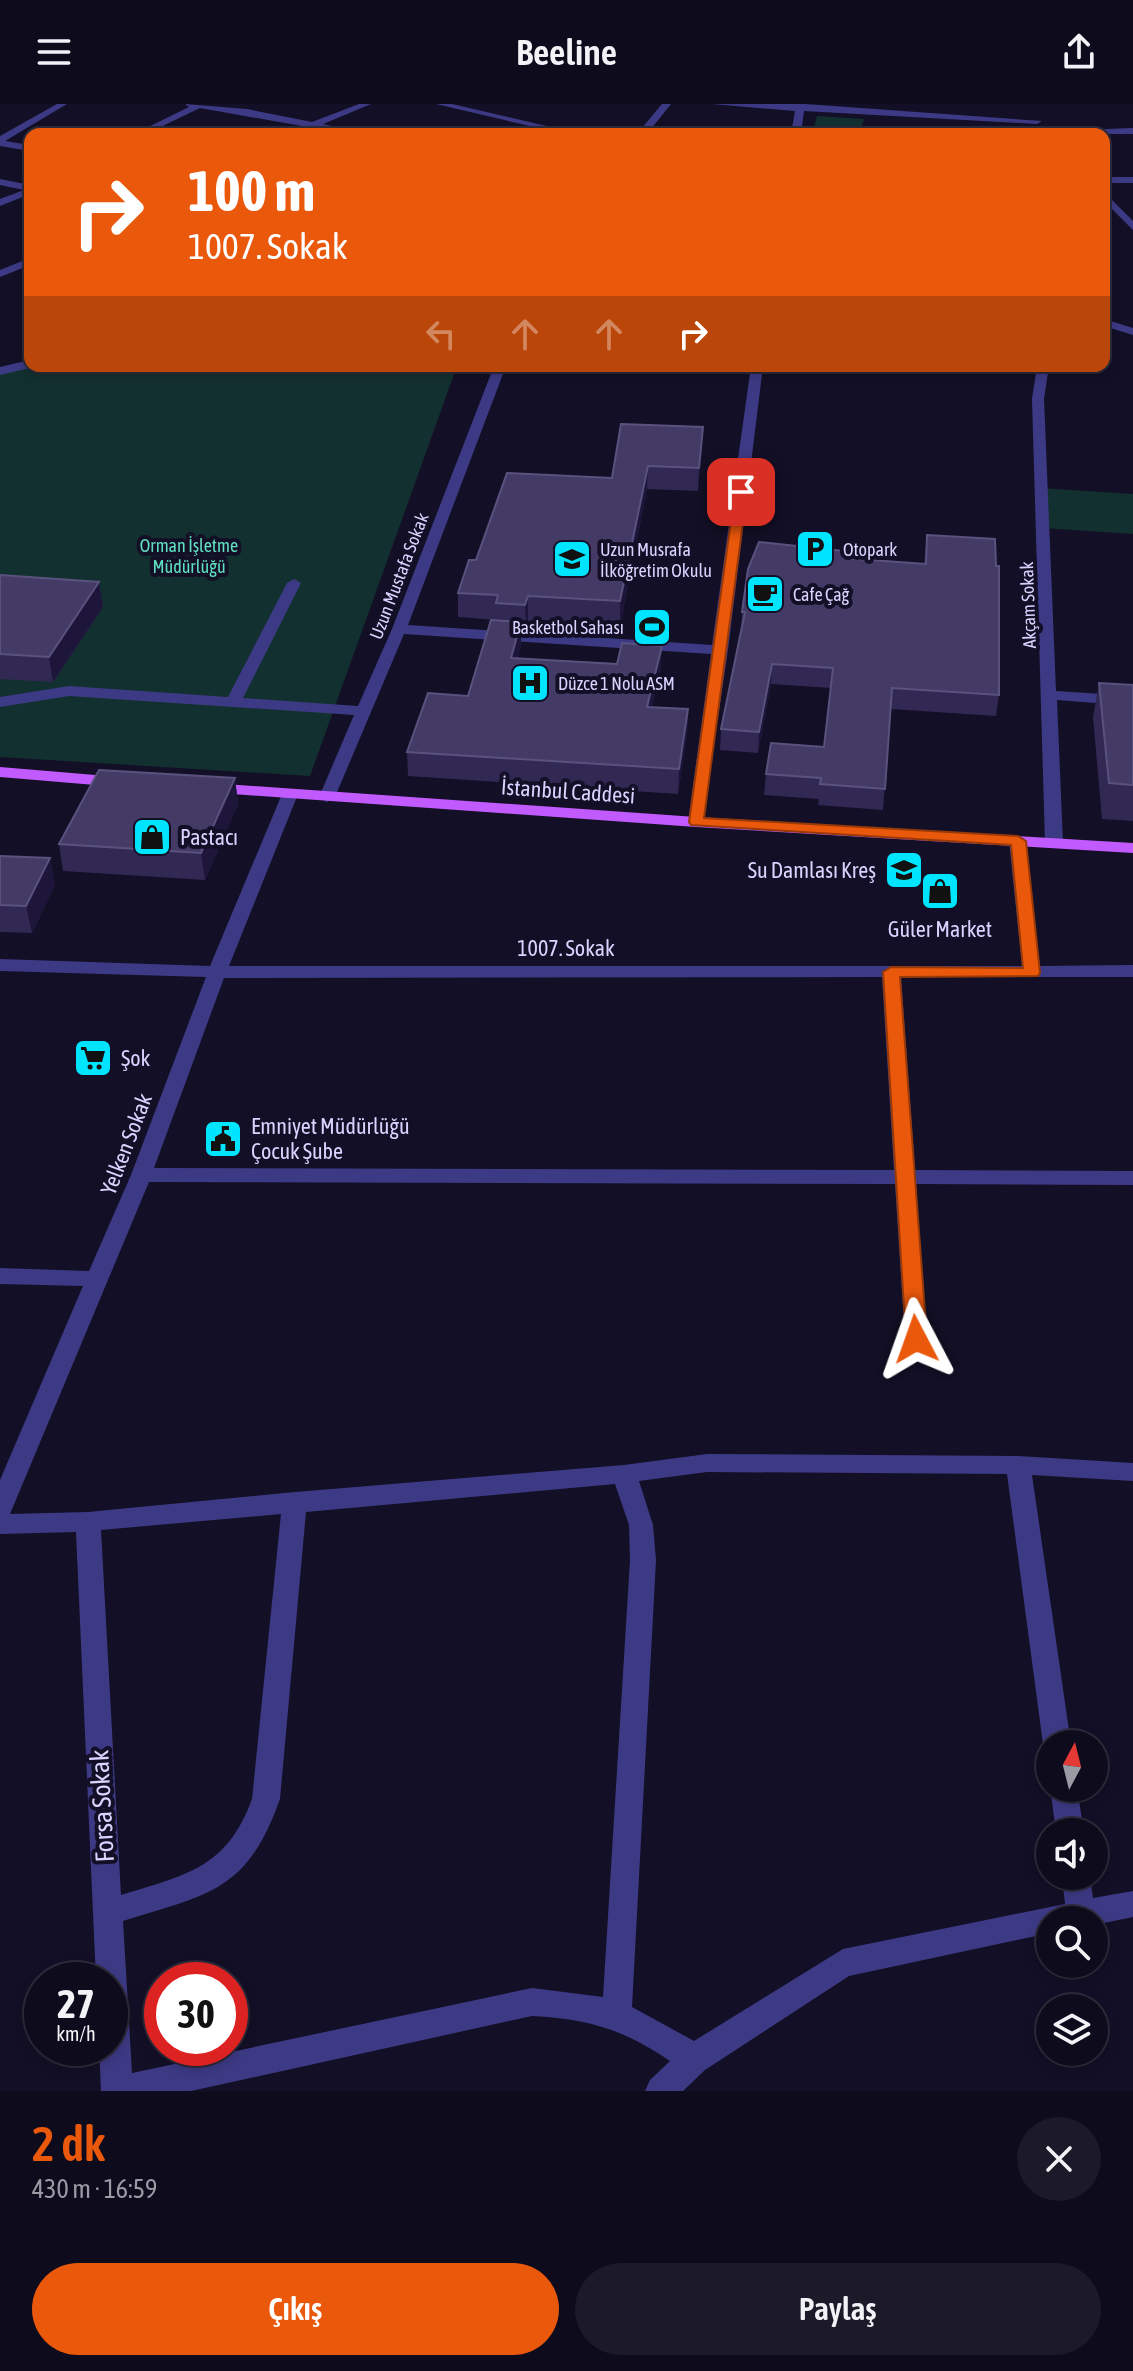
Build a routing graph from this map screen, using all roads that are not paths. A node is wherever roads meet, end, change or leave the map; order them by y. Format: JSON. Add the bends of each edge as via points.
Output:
{"nodes":[{"id":1,"x":63,"y":104,"type":"edge"},
{"id":2,"x":367,"y":104,"type":"edge"},
{"id":3,"x":440,"y":104,"type":"edge"},
{"id":4,"x":667,"y":104,"type":"edge"},
{"id":5,"x":716,"y":104,"type":"edge"},
{"id":6,"x":194,"y":105,"type":"edge"},
{"id":7,"x":800,"y":106,"type":"edge"},
{"id":8,"x":1030,"y":112,"type":"dead end"},
{"id":9,"x":1037,"y":121,"type":"junction"},
{"id":10,"x":309,"y":124,"type":"junction"},
{"id":11,"x":150,"y":128,"type":"edge"},
{"id":12,"x":301,"y":128,"type":"edge"},
{"id":13,"x":329,"y":128,"type":"edge"},
{"id":14,"x":549,"y":128,"type":"edge"},
{"id":15,"x":647,"y":128,"type":"edge"},
{"id":16,"x":797,"y":128,"type":"edge"},
{"id":17,"x":1043,"y":128,"type":"edge"},
{"id":18,"x":1133,"y":131,"type":"edge"},
{"id":19,"x":1110,"y":132,"type":"edge"},
{"id":20,"x":0,"y":142,"type":"edge"},
{"id":21,"x":24,"y":147,"type":"edge"},
{"id":22,"x":1110,"y":180,"type":"edge"},
{"id":23,"x":1133,"y":180,"type":"edge"},
{"id":24,"x":0,"y":182,"type":"edge"},
{"id":25,"x":24,"y":188,"type":"edge"},
{"id":26,"x":24,"y":193,"type":"edge"},
{"id":27,"x":1110,"y":202,"type":"edge"},
{"id":28,"x":0,"y":203,"type":"edge"},
{"id":29,"x":1133,"y":227,"type":"edge"},
{"id":30,"x":24,"y":264,"type":"edge"},
{"id":31,"x":24,"y":272,"type":"edge"},
{"id":32,"x":0,"y":274,"type":"edge"},
{"id":33,"x":1110,"y":324,"type":"edge"},
{"id":34,"x":1133,"y":332,"type":"edge"},
{"id":35,"x":24,"y":365,"type":"edge"},
{"id":36,"x":0,"y":371,"type":"edge"},
{"id":37,"x":498,"y":372,"type":"edge"},
{"id":38,"x":756,"y":372,"type":"edge"},
{"id":39,"x":1042,"y":372,"type":"edge"},
{"id":40,"x":294,"y":583,"type":"dead end"},
{"id":41,"x":399,"y":629,"type":"junction"},
{"id":42,"x":721,"y":650,"type":"junction"},
{"id":43,"x":1049,"y":695,"type":"junction"},
{"id":44,"x":1133,"y":701,"type":"edge"},
{"id":45,"x":0,"y":702,"type":"edge"},
{"id":46,"x":233,"y":702,"type":"junction"},
{"id":47,"x":364,"y":711,"type":"junction"},
{"id":48,"x":0,"y":772,"type":"edge"},
{"id":49,"x":137,"y":783,"type":"edge"},
{"id":50,"x":198,"y":788,"type":"edge"},
{"id":51,"x":290,"y":794,"type":"junction"},
{"id":52,"x":327,"y":797,"type":"junction"},
{"id":53,"x":696,"y":822,"type":"junction"},
{"id":54,"x":1018,"y":841,"type":"junction"},
{"id":55,"x":1054,"y":843,"type":"junction"},
{"id":56,"x":1133,"y":848,"type":"edge"},
{"id":57,"x":0,"y":965,"type":"edge"},
{"id":58,"x":1133,"y":971,"type":"edge"},
{"id":59,"x":217,"y":972,"type":"junction"},
{"id":60,"x":891,"y":972,"type":"junction"},
{"id":61,"x":1032,"y":973,"type":"junction"},
{"id":62,"x":141,"y":1175,"type":"junction"},
{"id":63,"x":906,"y":1178,"type":"junction"},
{"id":64,"x":1133,"y":1178,"type":"edge"},
{"id":65,"x":0,"y":1276,"type":"edge"},
{"id":66,"x":97,"y":1279,"type":"junction"},
{"id":67,"x":916,"y":1339,"type":"dead end"},
{"id":68,"x":1018,"y":1465,"type":"junction"},
{"id":69,"x":1133,"y":1472,"type":"edge"},
{"id":70,"x":624,"y":1474,"type":"junction"},
{"id":71,"x":295,"y":1501,"type":"junction"},
{"id":72,"x":0,"y":1509,"type":"edge"},
{"id":73,"x":88,"y":1522,"type":"junction"},
{"id":74,"x":0,"y":1524,"type":"edge"},
{"id":75,"x":1055,"y":1730,"type":"edge"},
{"id":76,"x":1133,"y":1904,"type":"edge"},
{"id":77,"x":1108,"y":1909,"type":"edge"},
{"id":78,"x":108,"y":1912,"type":"junction"},
{"id":79,"x":1036,"y":1923,"type":"edge"},
{"id":80,"x":617,"y":2014,"type":"junction"},
{"id":81,"x":694,"y":2059,"type":"junction"},
{"id":82,"x":119,"y":2091,"type":"edge"},
{"id":83,"x":661,"y":2091,"type":"edge"}],
"edges":[{"from":1,"to":20,"type":"street"},
{"from":2,"to":10,"type":"street"},
{"from":3,"to":14,"type":"street"},
{"from":4,"to":15,"type":"street"},
{"from":5,"to":7,"type":"street"},
{"from":6,"to":10,"type":"street"},
{"from":6,"to":11,"type":"street"},
{"from":7,"to":9,"type":"street"},
{"from":7,"to":16,"type":"street"},
{"from":8,"to":9,"type":"street"},
{"from":9,"to":17,"type":"street"},
{"from":10,"to":12,"type":"street"},
{"from":10,"to":13,"type":"street"},
{"from":18,"to":19,"type":"street"},
{"from":20,"to":21,"type":"street"},
{"from":22,"to":23,"type":"street"},
{"from":24,"to":25,"type":"street"},
{"from":26,"to":28,"type":"street"},
{"from":27,"to":29,"type":"street"},
{"from":30,"to":32,"type":"street"},
{"from":31,"to":32,"type":"street"},
{"from":33,"to":34,"type":"street"},
{"from":35,"to":36,"type":"street"},
{"from":37,"to":41,"type":"street","name":"Uzun Mustafa Sokak"},
{"from":38,"to":42,"type":"street"},
{"from":39,"to":43,"type":"street","name":"Akçam Sokak","via":[[1038,399]]},
{"from":40,"to":46,"type":"street"},
{"from":41,"to":42,"type":"street"},
{"from":41,"to":47,"type":"street","name":"Uzun Mustafa Sokak"},
{"from":42,"to":53,"type":"street"},
{"from":43,"to":44,"type":"street"},
{"from":43,"to":55,"type":"street","name":"Akçam Sokak"},
{"from":45,"to":46,"type":"street","via":[[69,691]]},
{"from":46,"to":47,"type":"street"},
{"from":47,"to":52,"type":"street","name":"Uzun Mustafa Sokak"},
{"from":48,"to":49,"type":"main road"},
{"from":50,"to":51,"type":"main road","name":"İstanbul Caddesi"},
{"from":51,"to":52,"type":"main road","name":"İstanbul Caddesi"},
{"from":51,"to":59,"type":"street","name":"Yelken Sokak"},
{"from":52,"to":53,"type":"main road","name":"İstanbul Caddesi"},
{"from":53,"to":54,"type":"main road","name":"İstanbul Caddesi"},
{"from":54,"to":55,"type":"main road","name":"İstanbul Caddesi"},
{"from":54,"to":61,"type":"street"},
{"from":55,"to":56,"type":"main road","name":"İstanbul Caddesi"},
{"from":57,"to":59,"type":"street","name":"1007. Sokak"},
{"from":58,"to":61,"type":"street","name":"1007. Sokak"},
{"from":59,"to":60,"type":"street","name":"1007. Sokak"},
{"from":59,"to":62,"type":"street","name":"Yelken Sokak"},
{"from":60,"to":61,"type":"street","name":"1007. Sokak"},
{"from":60,"to":63,"type":"street"},
{"from":62,"to":63,"type":"street"},
{"from":62,"to":66,"type":"street","name":"Yelken Sokak"},
{"from":63,"to":64,"type":"street"},
{"from":63,"to":67,"type":"street"},
{"from":65,"to":66,"type":"street"},
{"from":66,"to":72,"type":"street","name":"Yelken Sokak"},
{"from":68,"to":69,"type":"street"},
{"from":68,"to":70,"type":"street","via":[[707,1463]]},
{"from":68,"to":75,"type":"street"},
{"from":70,"to":71,"type":"street"},
{"from":70,"to":80,"type":"street","via":[[641,1525],[643,1560]]},
{"from":71,"to":73,"type":"street"},
{"from":71,"to":78,"type":"street","via":[[260,1822],[235,1861],[217,1876]]},
{"from":73,"to":74,"type":"street"},
{"from":73,"to":78,"type":"street","name":"Forsa Sokak"},
{"from":76,"to":77,"type":"street"},
{"from":78,"to":82,"type":"street","name":"Forsa Sokak"},
{"from":79,"to":81,"type":"street","via":[[843,1963]]},
{"from":80,"to":81,"type":"street","via":[[651,2029]]},
{"from":80,"to":82,"type":"street","via":[[577,2003],[532,2002]]},
{"from":81,"to":83,"type":"street"}]}
